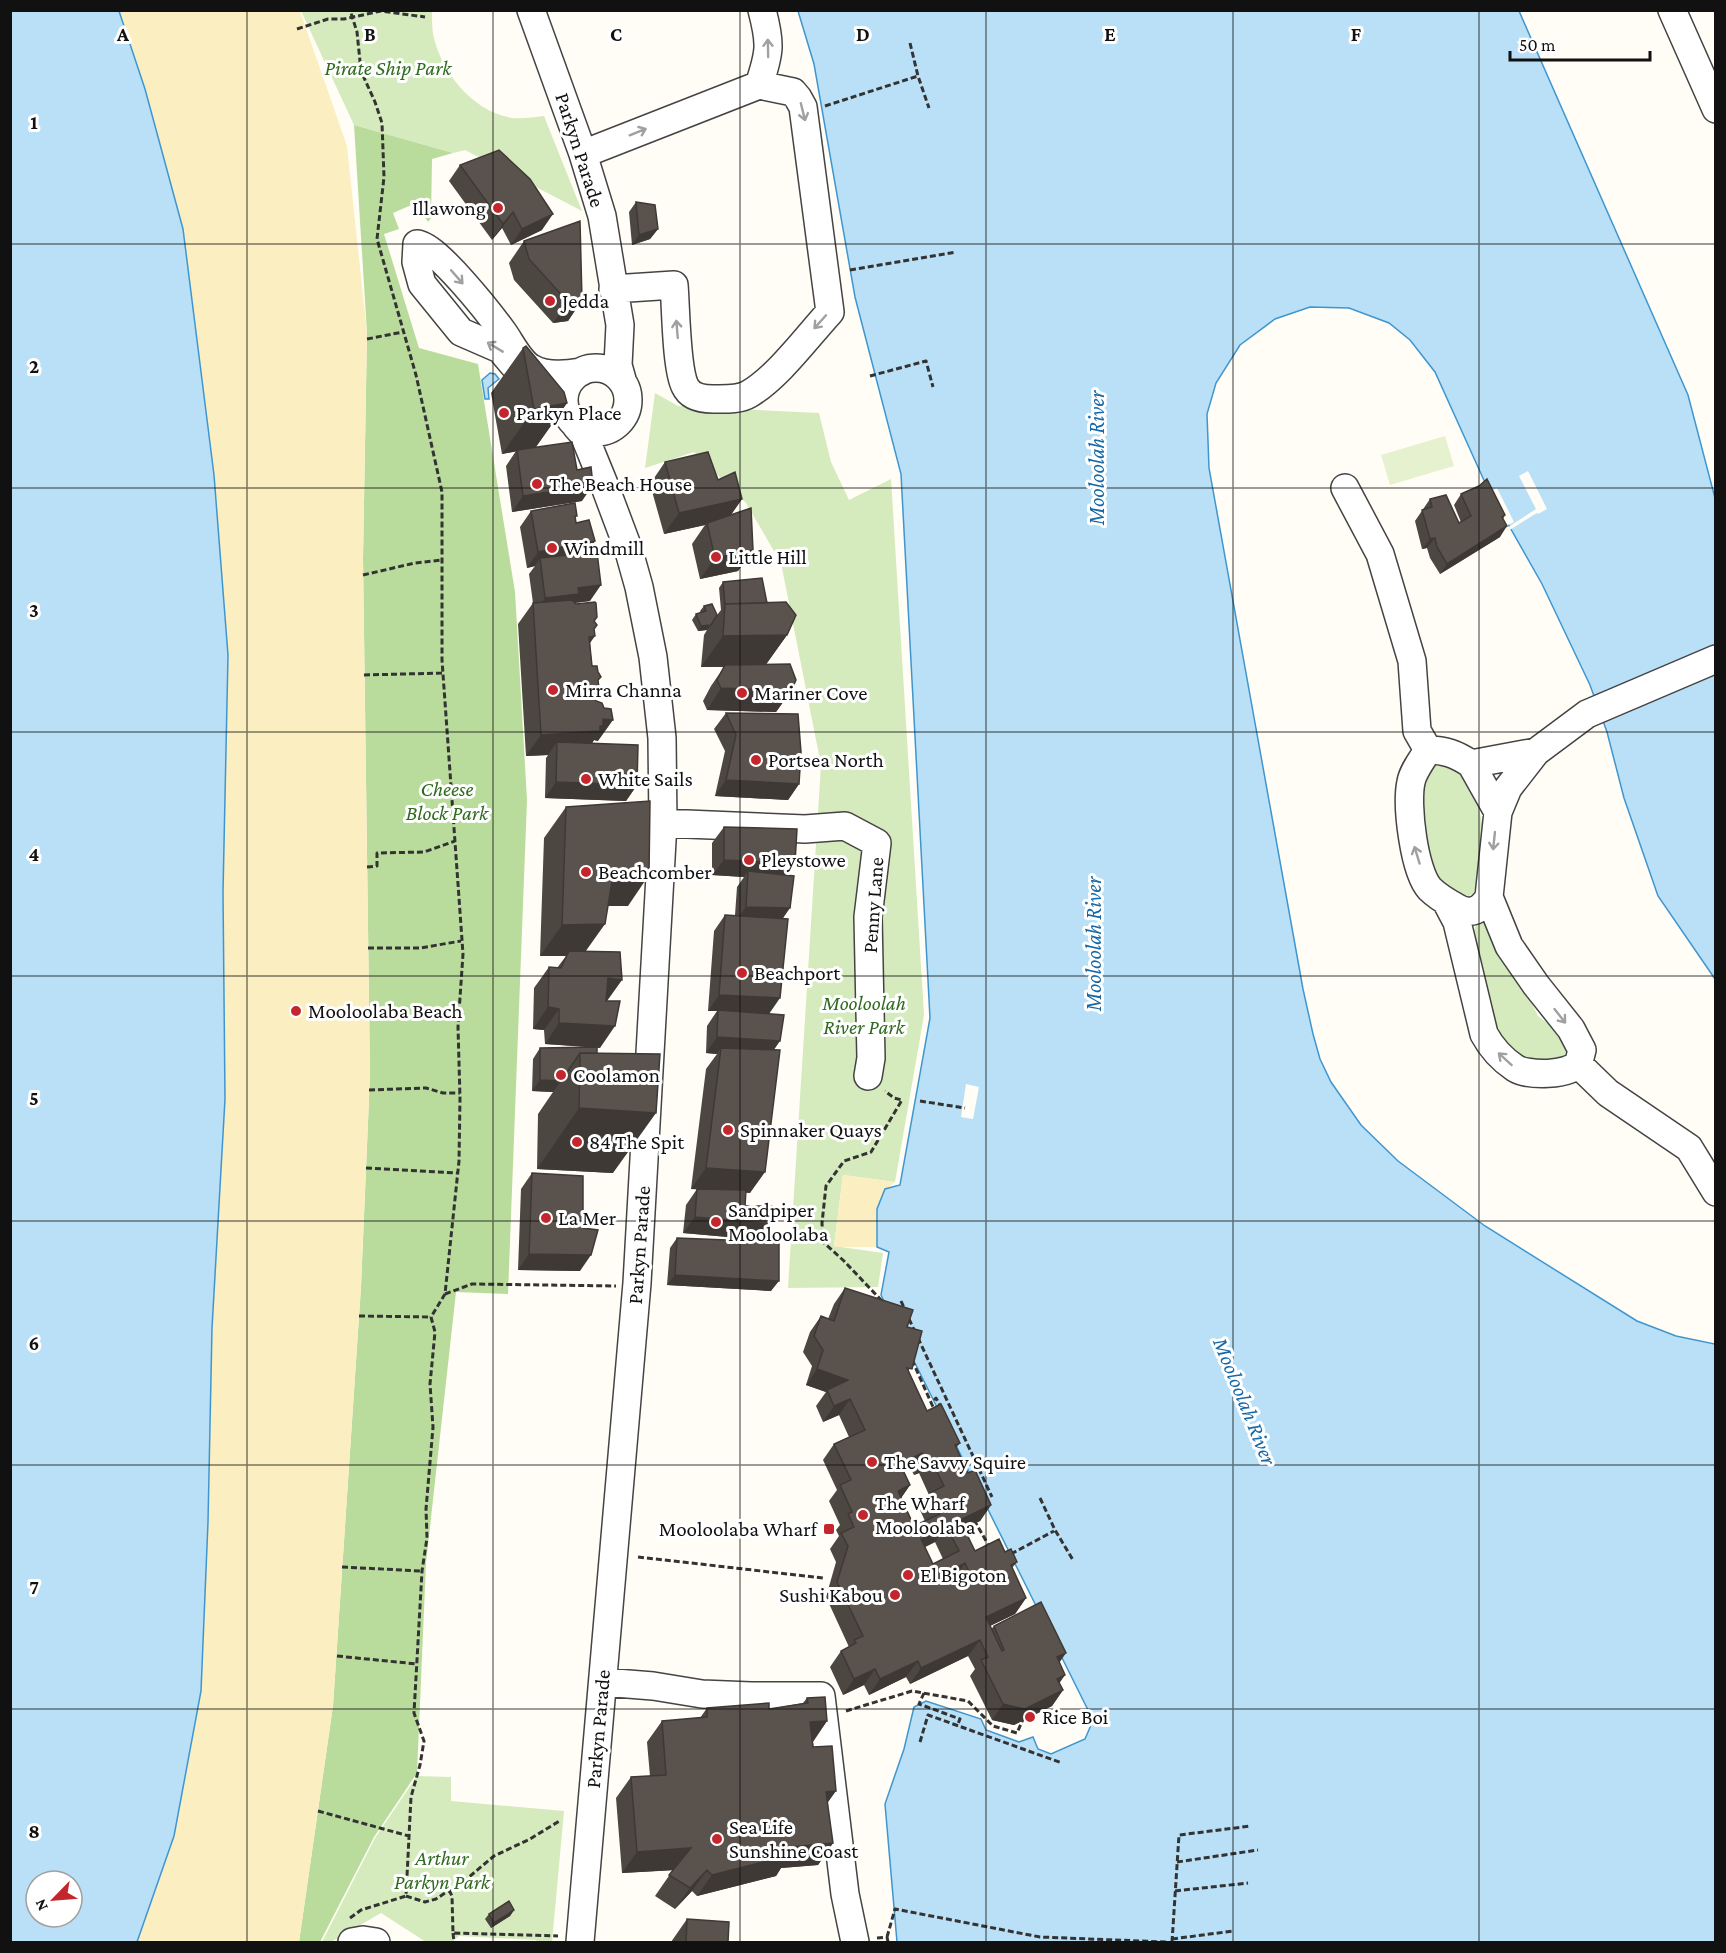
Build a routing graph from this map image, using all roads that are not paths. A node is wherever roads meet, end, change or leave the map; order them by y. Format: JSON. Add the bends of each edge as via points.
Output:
{"nodes":[{"id":1,"x":531,"y":10,"type":"edge"},
{"id":2,"x":762,"y":10,"type":"edge"},
{"id":3,"x":1672,"y":10,"type":"edge"},
{"id":4,"x":759,"y":85,"type":"junction"},
{"id":5,"x":1716,"y":109,"type":"edge"},
{"id":6,"x":583,"y":154,"type":"junction"},
{"id":7,"x":614,"y":291,"type":"junction"},
{"id":8,"x":584,"y":371,"type":"junction"},
{"id":9,"x":623,"y":383,"type":"junction"},
{"id":10,"x":572,"y":420,"type":"junction"},
{"id":11,"x":621,"y":421,"type":"junction"},
{"id":12,"x":1345,"y":488,"type":"dead end"},
{"id":13,"x":628,"y":548,"type":"junction"},
{"id":14,"x":1716,"y":659,"type":"edge"},
{"id":15,"x":1428,"y":750,"type":"junction"},
{"id":16,"x":1536,"y":752,"type":"junction"},
{"id":17,"x":1471,"y":764,"type":"junction"},
{"id":18,"x":1498,"y":812,"type":"junction"},
{"id":19,"x":663,"y":823,"type":"junction"},
{"id":20,"x":1489,"y":897,"type":"junction"},
{"id":21,"x":1447,"y":903,"type":"junction"},
{"id":22,"x":1578,"y":1064,"type":"junction"},
{"id":23,"x":868,"y":1076,"type":"road end"},
{"id":24,"x":1716,"y":1192,"type":"edge"},
{"id":25,"x":603,"y":1682,"type":"junction"},
{"id":26,"x":348,"y":1933,"type":"edge"},
{"id":27,"x":569,"y":1939,"type":"edge"},
{"id":28,"x":376,"y":1942,"type":"edge"},
{"id":29,"x":855,"y":1942,"type":"edge"}],
"edges":[{"from":1,"to":6,"type":"street","name":"Parkyn Parade"},
{"from":4,"to":2,"type":"street","one_way":true,"via":[[769,57]]},
{"from":3,"to":5,"type":"street"},
{"from":6,"to":4,"type":"street","one_way":true},
{"from":4,"to":7,"type":"street","one_way":true,"via":[[793,92],[803,107],[830,312],[770,378],[747,395],[702,399],[686,388],[681,374],[674,285]]},
{"from":6,"to":7,"type":"street","name":"Parkyn Parade","via":[[602,216]]},
{"from":7,"to":8,"type":"street","name":"Parkyn Parade","via":[[607,342],[599,358]]},
{"from":7,"to":9,"type":"street","name":"Parkyn Parade","via":[[620,331],[618,368]]},
{"from":8,"to":9,"type":"street","via":[[606,370]]},
{"from":8,"to":10,"type":"street","via":[[566,389],[564,400]]},
{"from":10,"to":8,"type":"street","name":"Parkyn Parade","one_way":true,"via":[[553,398],[528,382],[500,350],[461,332],[422,284],[416,262],[417,244],[427,246],[440,257],[529,367],[556,375]]},
{"from":9,"to":11,"type":"street","via":[[628,404]]},
{"from":10,"to":11,"type":"street","via":[[590,432],[600,433]]},
{"from":10,"to":13,"type":"street","name":"Parkyn Parade","via":[[586,440]]},
{"from":11,"to":13,"type":"street","name":"Parkyn Parade","via":[[613,437],[613,451]]},
{"from":12,"to":15,"type":"street","via":[[1380,554],[1412,661],[1417,731]]},
{"from":13,"to":19,"type":"street","name":"Parkyn Parade","via":[[653,657],[662,738]]},
{"from":14,"to":16,"type":"street","via":[[1587,714]]},
{"from":15,"to":17,"type":"street","via":[[1444,750]]},
{"from":21,"to":15,"type":"street","one_way":true,"via":[[1428,887],[1415,853],[1408,811],[1411,780]]},
{"from":16,"to":17,"type":"street"},
{"from":16,"to":18,"type":"street","via":[[1508,788]]},
{"from":17,"to":18,"type":"street"},
{"from":18,"to":20,"type":"street","one_way":true},
{"from":19,"to":23,"type":"street","name":"Penny Lane","via":[[805,829],[845,826],[877,843],[868,917],[872,1058]]},
{"from":19,"to":25,"type":"street","name":"Parkyn Parade","via":[[637,1283]]},
{"from":20,"to":21,"type":"street","via":[[1476,911],[1464,912]]},
{"from":20,"to":22,"type":"street","one_way":true,"via":[[1509,946],[1582,1050]]},
{"from":22,"to":21,"type":"street","one_way":true,"via":[[1547,1074],[1517,1070],[1491,1046],[1484,1034],[1456,922]]},
{"from":22,"to":24,"type":"street","via":[[1608,1093],[1689,1148]]},
{"from":25,"to":27,"type":"street","name":"Parkyn Parade"},
{"from":25,"to":29,"type":"street","via":[[828,1705],[845,1894]]},
{"from":26,"to":28,"type":"street"}]}
